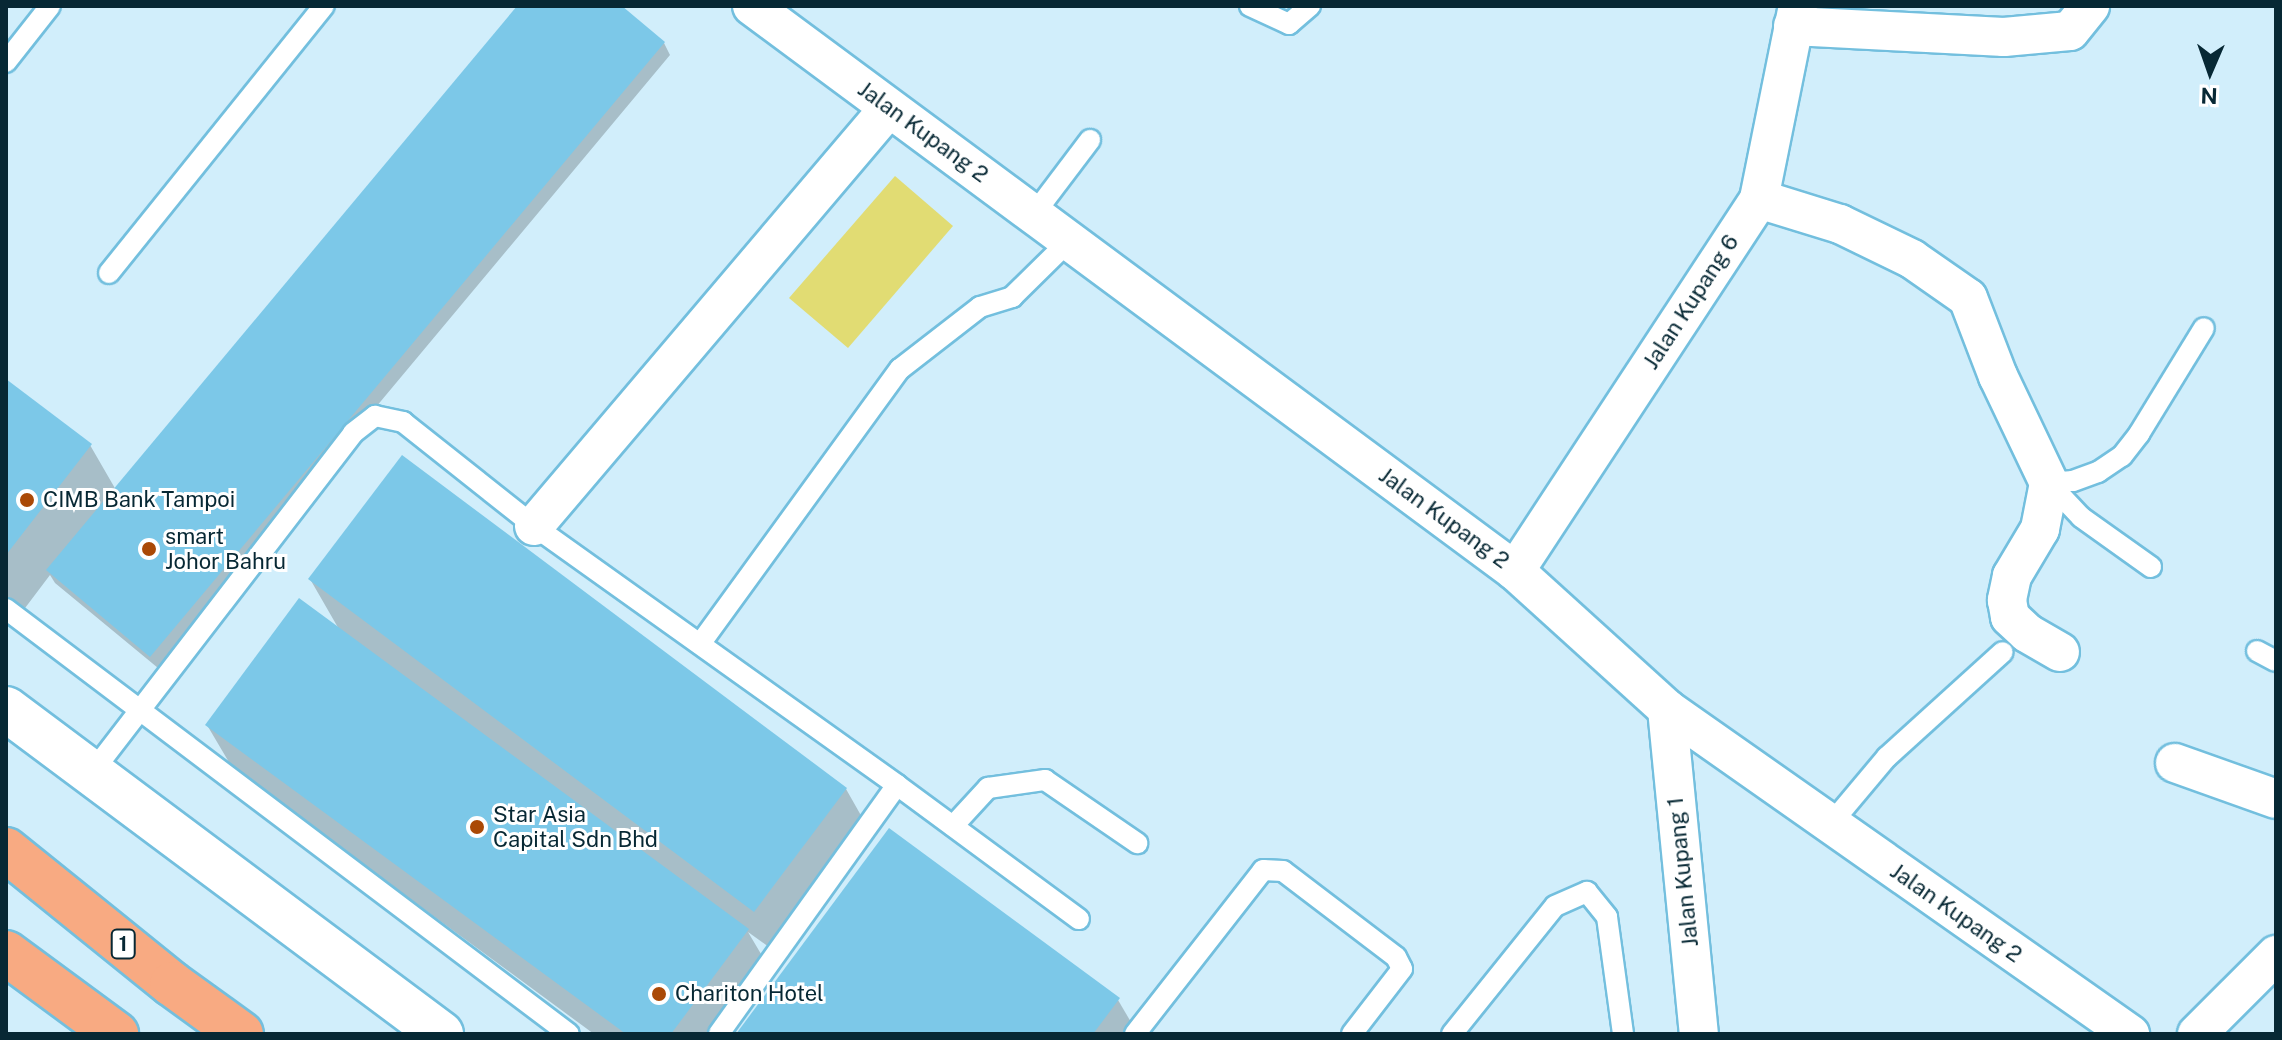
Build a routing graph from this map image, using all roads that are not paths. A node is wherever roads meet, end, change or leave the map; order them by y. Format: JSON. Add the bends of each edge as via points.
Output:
{"nodes":[{"id":1,"x":50,"y":6,"type":"edge"},
{"id":2,"x":324,"y":6,"type":"edge"},
{"id":3,"x":752,"y":6,"type":"edge"},
{"id":4,"x":1250,"y":6,"type":"edge"},
{"id":5,"x":1310,"y":6,"type":"edge"},
{"id":6,"x":2090,"y":6,"type":"edge"},
{"id":7,"x":1795,"y":16,"type":"edge"},
{"id":8,"x":6,"y":62,"type":"edge"},
{"id":9,"x":889,"y":108,"type":"junction"},
{"id":10,"x":1090,"y":140,"type":"dead end"},
{"id":11,"x":1759,"y":199,"type":"junction"},
{"id":12,"x":1034,"y":214,"type":"junction"},
{"id":13,"x":1069,"y":241,"type":"junction"},
{"id":14,"x":109,"y":273,"type":"dead end"},
{"id":15,"x":2204,"y":328,"type":"dead end"},
{"id":16,"x":2049,"y":483,"type":"junction"},
{"id":17,"x":534,"y":526,"type":"junction"},
{"id":18,"x":2151,"y":567,"type":"dead end"},
{"id":19,"x":1515,"y":571,"type":"junction"},
{"id":20,"x":6,"y":609,"type":"edge"},
{"id":21,"x":700,"y":644,"type":"junction"},
{"id":22,"x":2257,"y":651,"type":"dead end"},
{"id":23,"x":2003,"y":652,"type":"dead end"},
{"id":24,"x":2060,"y":652,"type":"dead end"},
{"id":25,"x":2276,"y":661,"type":"edge"},
{"id":26,"x":6,"y":709,"type":"edge"},
{"id":27,"x":1667,"y":709,"type":"junction"},
{"id":28,"x":143,"y":711,"type":"junction"},
{"id":29,"x":2175,"y":763,"type":"dead end"},
{"id":30,"x":90,"y":775,"type":"junction"},
{"id":31,"x":897,"y":785,"type":"junction"},
{"id":32,"x":2276,"y":799,"type":"edge"},
{"id":33,"x":953,"y":826,"type":"junction"},
{"id":34,"x":1829,"y":826,"type":"junction"},
{"id":35,"x":1137,"y":843,"type":"dead end"},
{"id":36,"x":6,"y":850,"type":"edge"},
{"id":37,"x":1079,"y":919,"type":"dead end"},
{"id":38,"x":6,"y":953,"type":"edge"},
{"id":39,"x":2276,"y":955,"type":"edge"},
{"id":40,"x":116,"y":1034,"type":"edge"},
{"id":41,"x":241,"y":1034,"type":"edge"},
{"id":42,"x":441,"y":1034,"type":"edge"},
{"id":43,"x":569,"y":1034,"type":"edge"},
{"id":44,"x":719,"y":1034,"type":"edge"},
{"id":45,"x":1135,"y":1034,"type":"edge"},
{"id":46,"x":1352,"y":1034,"type":"edge"},
{"id":47,"x":1452,"y":1034,"type":"edge"},
{"id":48,"x":1623,"y":1034,"type":"edge"},
{"id":49,"x":1699,"y":1034,"type":"edge"},
{"id":50,"x":2130,"y":1034,"type":"edge"},
{"id":51,"x":2197,"y":1034,"type":"edge"}],
"edges":[{"from":1,"to":8,"type":"lane"},
{"from":2,"to":14,"type":"lane"},
{"from":3,"to":9,"type":"street","name":"Jalan Kupang 2"},
{"from":4,"to":5,"type":"lane","via":[[1289,24]]},
{"from":6,"to":7,"type":"street","via":[[2070,31],[2004,37]]},
{"from":7,"to":11,"type":"street","name":"Jalan Kupang 6"},
{"from":9,"to":12,"type":"street","name":"Jalan Kupang 2"},
{"from":9,"to":17,"type":"street"},
{"from":10,"to":12,"type":"lane"},
{"from":11,"to":16,"type":"street","via":[[1840,224],[1912,259],[1968,298]]},
{"from":11,"to":19,"type":"street","name":"Jalan Kupang 6"},
{"from":12,"to":13,"type":"street","name":"Jalan Kupang 2"},
{"from":13,"to":19,"type":"street","name":"Jalan Kupang 2"},
{"from":13,"to":21,"type":"lane","via":[[1012,297],[980,307],[900,369]]},
{"from":15,"to":16,"type":"lane","via":[[2122,456],[2098,472]]},
{"from":16,"to":18,"type":"lane","via":[[2081,517]]},
{"from":16,"to":24,"type":"street","via":[[2040,529],[2012,576],[2007,600],[2010,617]]},
{"from":17,"to":21,"type":"lane"},
{"from":17,"to":28,"type":"lane","via":[[403,422],[375,416],[353,433]]},
{"from":19,"to":27,"type":"street","name":"Jalan Kupang 2"},
{"from":20,"to":28,"type":"lane"},
{"from":21,"to":31,"type":"lane"},
{"from":22,"to":25,"type":"lane"},
{"from":23,"to":34,"type":"lane","via":[[1887,757]]},
{"from":26,"to":30,"type":"street"},
{"from":27,"to":34,"type":"street","name":"Jalan Kupang 2"},
{"from":27,"to":49,"type":"street","name":"Jalan Kupang 1"},
{"from":28,"to":30,"type":"lane"},
{"from":28,"to":43,"type":"lane"},
{"from":29,"to":32,"type":"street"},
{"from":30,"to":42,"type":"street"},
{"from":31,"to":33,"type":"lane"},
{"from":31,"to":44,"type":"lane"},
{"from":33,"to":35,"type":"lane","via":[[988,788],[1045,780]]},
{"from":33,"to":37,"type":"lane"},
{"from":34,"to":50,"type":"street","name":"Jalan Kupang 2"},
{"from":36,"to":41,"type":"highway","number":"1"},
{"from":38,"to":40,"type":"highway"},
{"from":39,"to":51,"type":"street"},
{"from":45,"to":46,"type":"lane","via":[[1263,870],[1283,871],[1396,957],[1402,969]]},
{"from":47,"to":48,"type":"lane","via":[[1555,906],[1587,892],[1607,917]]}]}
